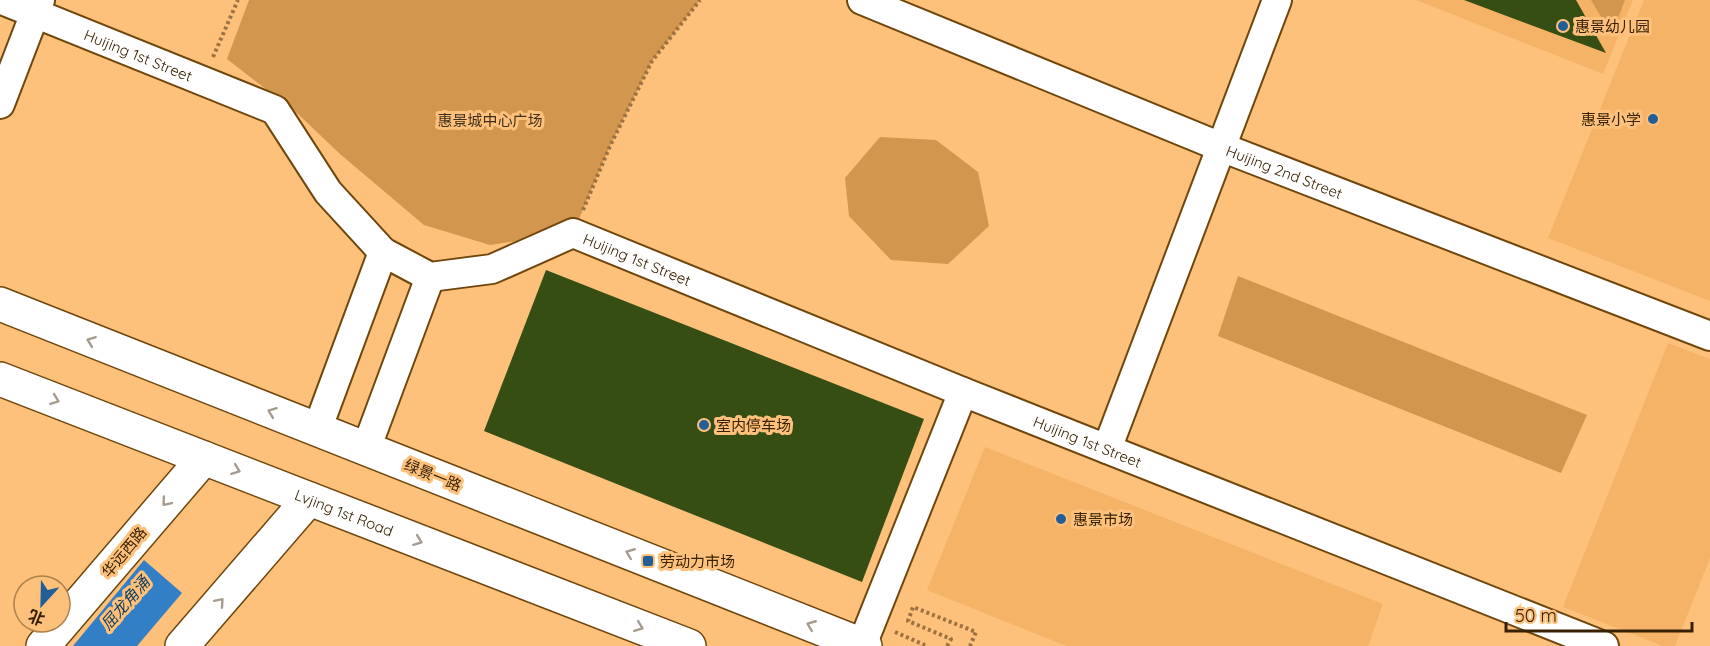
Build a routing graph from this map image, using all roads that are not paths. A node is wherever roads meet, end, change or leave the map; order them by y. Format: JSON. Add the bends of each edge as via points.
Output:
{"nodes":[{"id":1,"x":2,"y":0,"type":"edge"},
{"id":2,"x":862,"y":0,"type":"edge"},
{"id":3,"x":1277,"y":0,"type":"edge"},
{"id":4,"x":38,"y":7,"type":"edge"},
{"id":5,"x":0,"y":104,"type":"edge"},
{"id":6,"x":1221,"y":147,"type":"junction"},
{"id":7,"x":383,"y":252,"type":"junction"},
{"id":8,"x":430,"y":277,"type":"junction"},
{"id":9,"x":0,"y":304,"type":"edge"},
{"id":10,"x":1710,"y":336,"type":"edge"},
{"id":11,"x":0,"y":379,"type":"edge"},
{"id":12,"x":963,"y":392,"type":"junction"},
{"id":13,"x":317,"y":430,"type":"junction"},
{"id":14,"x":366,"y":449,"type":"junction"},
{"id":15,"x":1107,"y":449,"type":"junction"},
{"id":16,"x":204,"y":458,"type":"junction"},
{"id":17,"x":309,"y":499,"type":"junction"},
{"id":18,"x":866,"y":638,"type":"edge"},
{"id":19,"x":43,"y":646,"type":"edge"},
{"id":20,"x":182,"y":646,"type":"edge"},
{"id":21,"x":689,"y":646,"type":"edge"},
{"id":22,"x":1604,"y":646,"type":"edge"}],
"edges":[{"from":1,"to":4,"type":"street","name":"Huijing 1st Street"},
{"from":2,"to":6,"type":"street","name":"Huijing 2nd Street"},
{"from":3,"to":6,"type":"street"},
{"from":4,"to":5,"type":"street"},
{"from":4,"to":7,"type":"street","name":"Huijing 1st Street","via":[[275,110],[328,192]]},
{"from":6,"to":10,"type":"street","name":"Huijing 2nd Street"},
{"from":6,"to":15,"type":"street"},
{"from":7,"to":8,"type":"street"},
{"from":7,"to":13,"type":"street"},
{"from":8,"to":12,"type":"street","name":"Huijing 1st Street","via":[[492,269],[573,233]]},
{"from":8,"to":14,"type":"street"},
{"from":13,"to":9,"type":"main road","name":"绿景一路","one_way":true},
{"from":11,"to":16,"type":"main road","name":"Lvjing 1st Road","one_way":true},
{"from":12,"to":15,"type":"street","name":"Huijing 1st Street"},
{"from":12,"to":18,"type":"street"},
{"from":13,"to":14,"type":"main road","name":"绿景一路"},
{"from":18,"to":14,"type":"main road","name":"绿景一路","one_way":true},
{"from":15,"to":22,"type":"street","name":"Huijing 1st Street"},
{"from":16,"to":17,"type":"main road","name":"Lvjing 1st Road","one_way":true},
{"from":16,"to":19,"type":"main road","name":"华远西路","one_way":true},
{"from":20,"to":17,"type":"main road","one_way":true},
{"from":17,"to":21,"type":"main road","name":"Lvjing 1st Road","one_way":true}]}
